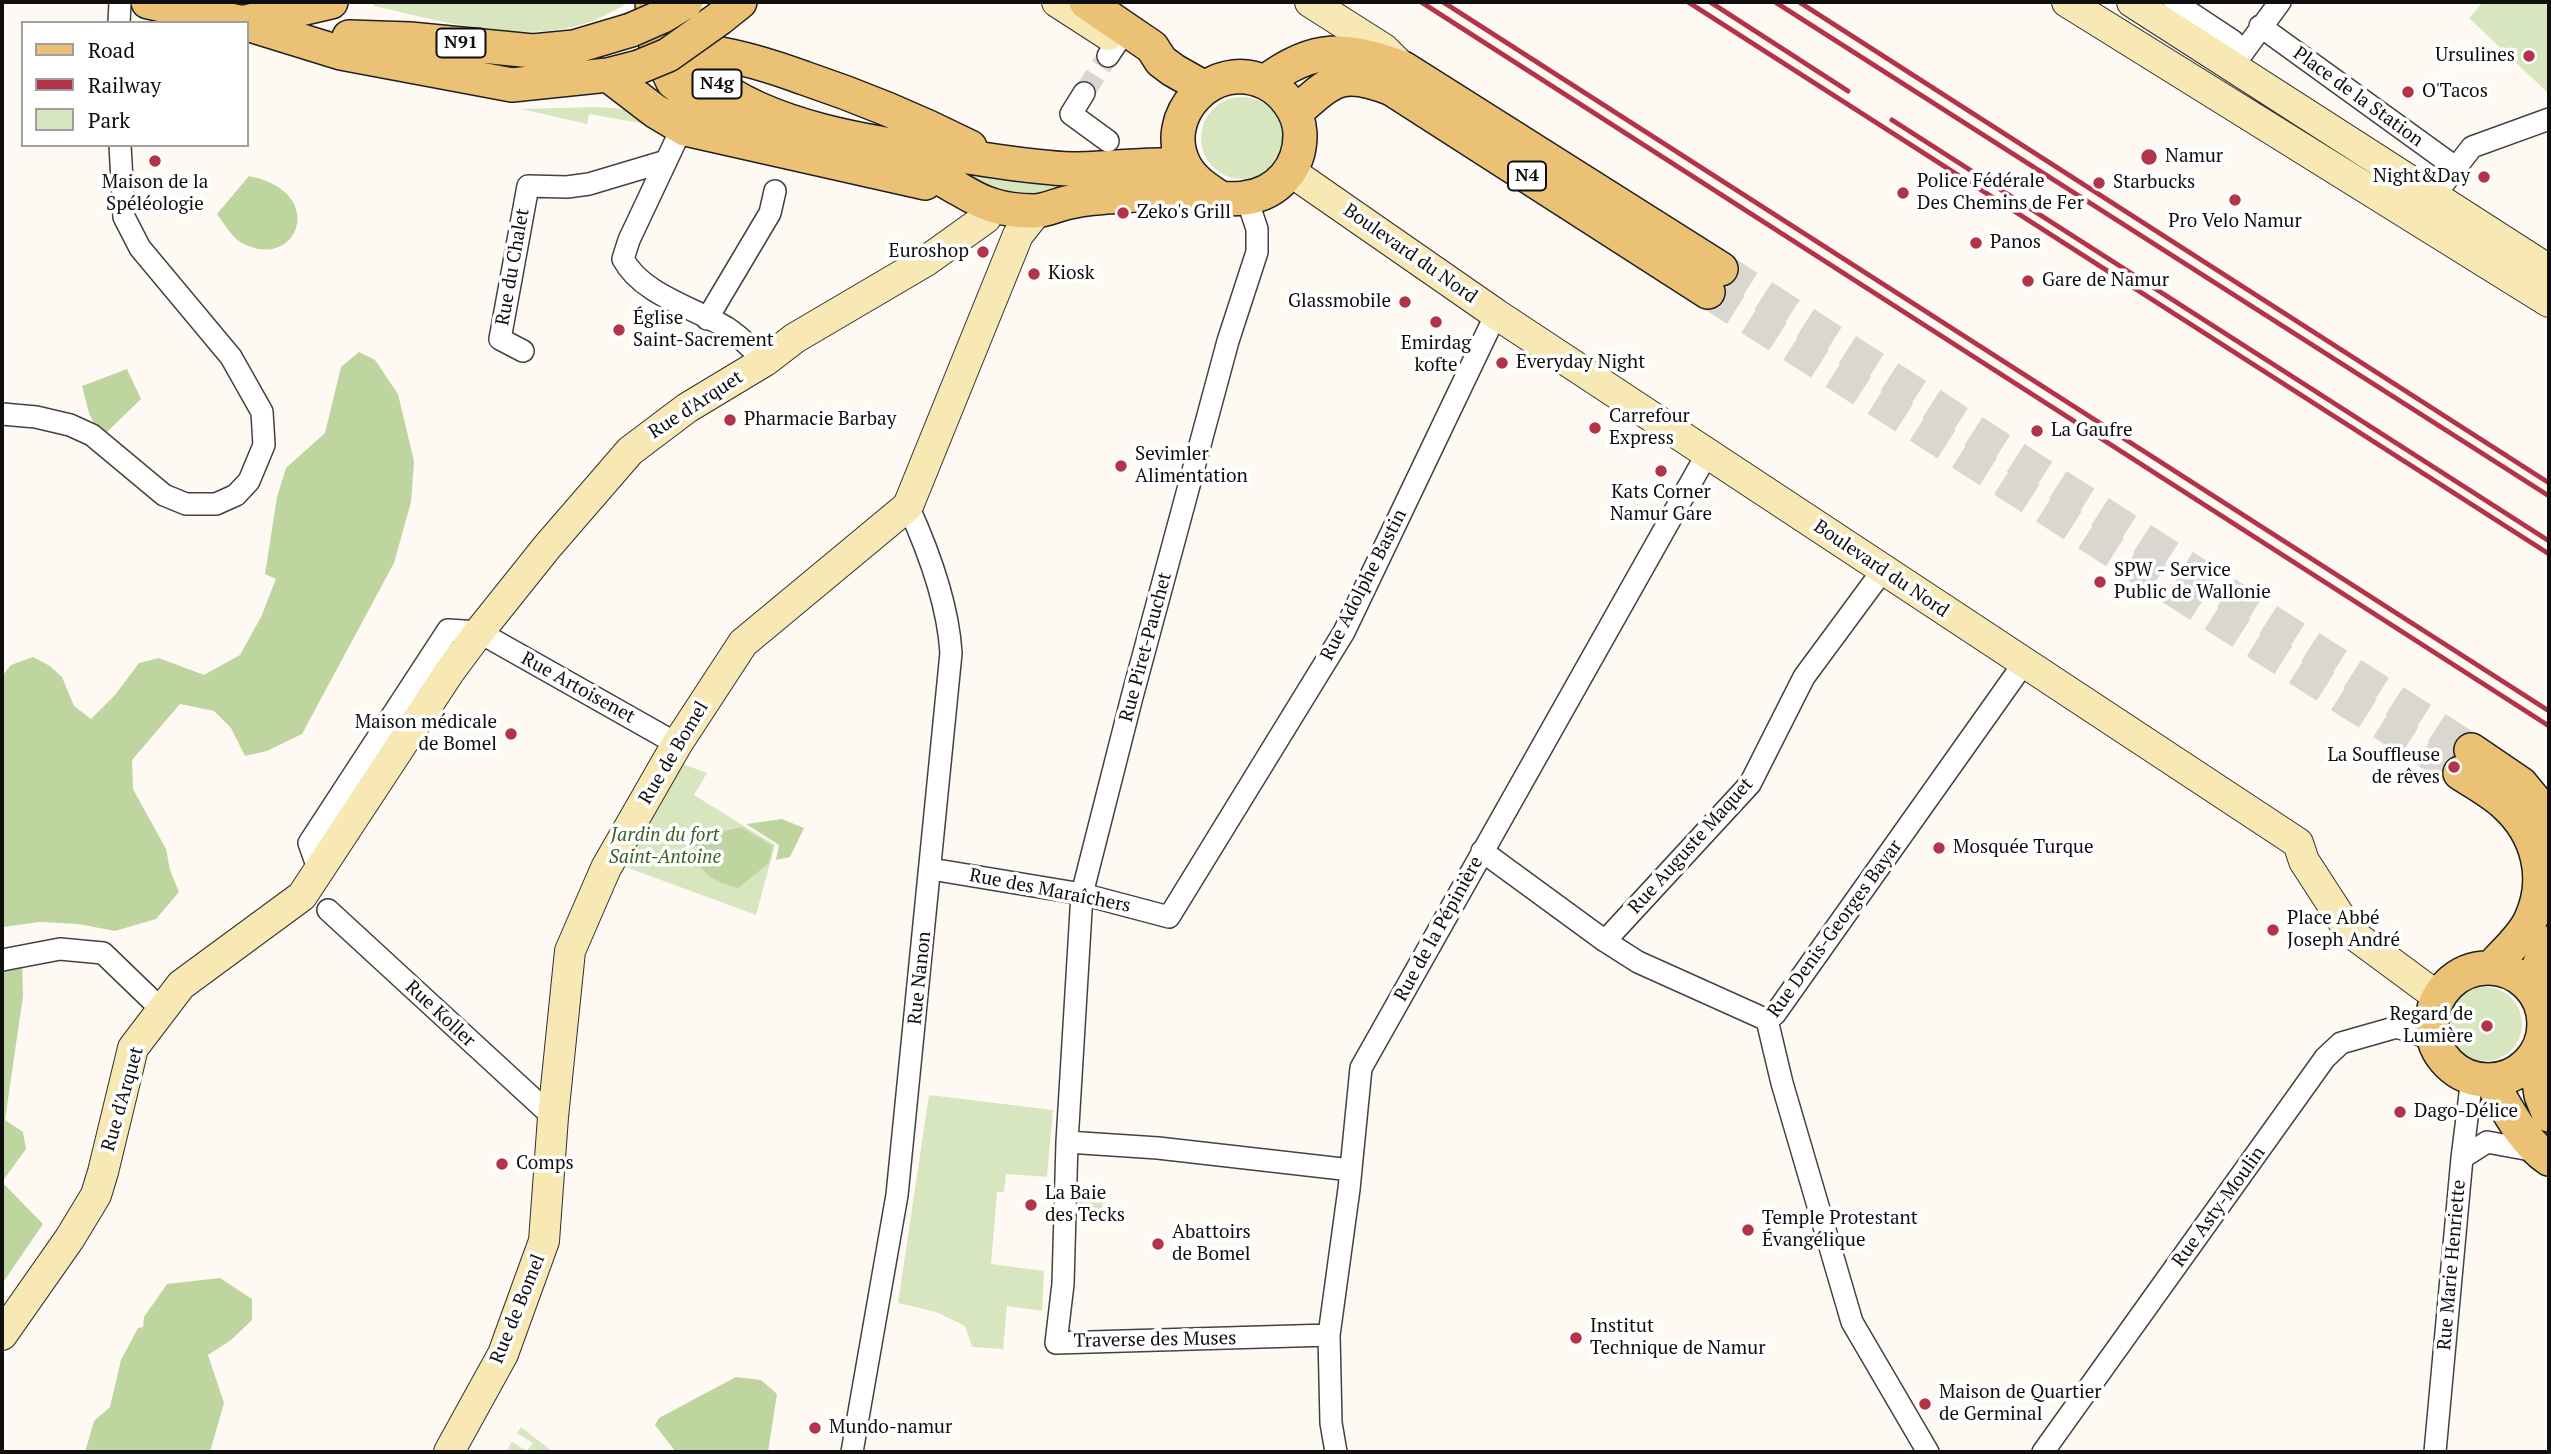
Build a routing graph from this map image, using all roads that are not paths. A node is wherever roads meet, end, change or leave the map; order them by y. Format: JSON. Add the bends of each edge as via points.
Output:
{"nodes":[{"id":1,"x":120,"y":2,"type":"edge"},
{"id":2,"x":148,"y":2,"type":"edge"},
{"id":3,"x":331,"y":2,"type":"edge"},
{"id":4,"x":652,"y":2,"type":"edge"},
{"id":5,"x":677,"y":2,"type":"edge"},
{"id":6,"x":687,"y":2,"type":"edge"},
{"id":7,"x":740,"y":2,"type":"edge"},
{"id":8,"x":1057,"y":2,"type":"edge"},
{"id":9,"x":1086,"y":2,"type":"edge"},
{"id":10,"x":1310,"y":2,"type":"edge"},
{"id":11,"x":2067,"y":2,"type":"edge"},
{"id":12,"x":2132,"y":2,"type":"edge"},
{"id":13,"x":2174,"y":2,"type":"edge"},
{"id":14,"x":2280,"y":2,"type":"edge"},
{"id":15,"x":119,"y":21,"type":"edge"},
{"id":16,"x":235,"y":21,"type":"edge"},
{"id":17,"x":248,"y":22,"type":"edge"},
{"id":18,"x":248,"y":24,"type":"edge"},
{"id":19,"x":2260,"y":26,"type":"junction"},
{"id":20,"x":288,"y":35,"type":"junction"},
{"id":21,"x":2229,"y":55,"type":"junction"},
{"id":22,"x":1161,"y":61,"type":"junction"},
{"id":23,"x":639,"y":66,"type":"junction"},
{"id":24,"x":1403,"y":68,"type":"junction"},
{"id":25,"x":1265,"y":82,"type":"junction"},
{"id":26,"x":1203,"y":87,"type":"junction"},
{"id":27,"x":1084,"y":93,"type":"tunnel mouth"},
{"id":28,"x":2216,"y":93,"type":"junction"},
{"id":29,"x":1295,"y":113,"type":"junction"},
{"id":30,"x":2549,"y":118,"type":"edge"},
{"id":31,"x":802,"y":124,"type":"junction"},
{"id":32,"x":685,"y":129,"type":"junction"},
{"id":33,"x":1108,"y":141,"type":"dead end"},
{"id":34,"x":875,"y":143,"type":"junction"},
{"id":35,"x":120,"y":147,"type":"edge"},
{"id":36,"x":666,"y":161,"type":"junction"},
{"id":37,"x":997,"y":161,"type":"junction"},
{"id":38,"x":1184,"y":165,"type":"junction"},
{"id":39,"x":2455,"y":167,"type":"junction"},
{"id":40,"x":1290,"y":171,"type":"junction"},
{"id":41,"x":775,"y":191,"type":"dead end"},
{"id":42,"x":2434,"y":196,"type":"junction"},
{"id":43,"x":1231,"y":198,"type":"junction"},
{"id":44,"x":979,"y":199,"type":"junction"},
{"id":45,"x":1037,"y":211,"type":"junction"},
{"id":46,"x":1012,"y":250,"type":"junction"},
{"id":47,"x":2549,"y":270,"type":"edge"},
{"id":48,"x":2549,"y":303,"type":"edge"},
{"id":49,"x":1496,"y":313,"type":"junction"},
{"id":50,"x":707,"y":319,"type":"junction"},
{"id":51,"x":523,"y":351,"type":"dead end"},
{"id":52,"x":765,"y":361,"type":"junction"},
{"id":53,"x":2,"y":414,"type":"edge"},
{"id":54,"x":1707,"y":454,"type":"junction"},
{"id":55,"x":908,"y":506,"type":"junction"},
{"id":56,"x":1883,"y":570,"type":"junction"},
{"id":57,"x":479,"y":632,"type":"junction"},
{"id":58,"x":2024,"y":663,"type":"junction"},
{"id":59,"x":677,"y":744,"type":"junction"},
{"id":60,"x":2549,"y":818,"type":"edge"},
{"id":61,"x":1482,"y":851,"type":"junction"},
{"id":62,"x":931,"y":869,"type":"junction"},
{"id":63,"x":1083,"y":894,"type":"junction"},
{"id":64,"x":328,"y":910,"type":"dead end"},
{"id":65,"x":1169,"y":917,"type":"joint"},
{"id":66,"x":1605,"y":941,"type":"junction"},
{"id":67,"x":2549,"y":943,"type":"edge"},
{"id":68,"x":2,"y":960,"type":"edge"},
{"id":69,"x":2492,"y":967,"type":"junction"},
{"id":70,"x":2438,"y":997,"type":"junction"},
{"id":71,"x":2540,"y":999,"type":"edge"},
{"id":72,"x":161,"y":1009,"type":"junction"},
{"id":73,"x":1767,"y":1020,"type":"junction"},
{"id":74,"x":2434,"y":1040,"type":"junction"},
{"id":75,"x":2535,"y":1056,"type":"junction"},
{"id":76,"x":2481,"y":1079,"type":"junction"},
{"id":77,"x":1069,"y":1107,"type":"joint"},
{"id":78,"x":2549,"y":1115,"type":"edge"},
{"id":79,"x":553,"y":1117,"type":"junction"},
{"id":80,"x":1067,"y":1142,"type":"junction"},
{"id":81,"x":2543,"y":1155,"type":"edge"},
{"id":82,"x":2462,"y":1158,"type":"junction"},
{"id":83,"x":1351,"y":1170,"type":"junction"},
{"id":84,"x":2,"y":1335,"type":"edge"},
{"id":85,"x":1329,"y":1335,"type":"junction"},
{"id":86,"x":449,"y":1452,"type":"edge"},
{"id":87,"x":852,"y":1452,"type":"edge"},
{"id":88,"x":1336,"y":1452,"type":"edge"},
{"id":89,"x":1928,"y":1452,"type":"edge"},
{"id":90,"x":2043,"y":1452,"type":"edge"},
{"id":91,"x":2435,"y":1452,"type":"edge"}],
"edges":[{"from":1,"to":15,"type":"street"},
{"from":2,"to":16,"type":"main road","number":"N91"},
{"from":3,"to":17,"type":"main road"},
{"from":4,"to":31,"type":"main road","via":[[656,47],[673,82],[705,108],[756,125]]},
{"from":5,"to":31,"type":"main road","number":"N4g","via":[[682,35],[707,77],[759,109]]},
{"from":6,"to":20,"type":"main road","number":"N91","bridge":true,"via":[[631,30],[573,47],[533,51],[410,39]]},
{"from":7,"to":23,"type":"main road","bridge":true},
{"from":8,"to":22,"type":"street","via":[[1113,49]]},
{"from":9,"to":22,"type":"main road","via":[[1152,47]]},
{"from":10,"to":24,"type":"street","via":[[1384,49]]},
{"from":11,"to":28,"type":"street"},
{"from":12,"to":21,"type":"street"},
{"from":13,"to":21,"type":"street"},
{"from":14,"to":19,"type":"street"},
{"from":18,"to":20,"type":"main road","number":"N91"},
{"from":19,"to":21,"type":"street"},
{"from":19,"to":39,"type":"street","name":"Place de la Station"},
{"from":20,"to":23,"type":"main road","number":"N91","via":[[341,52],[512,85]]},
{"from":21,"to":28,"type":"street"},
{"from":21,"to":42,"type":"street"},
{"from":22,"to":26,"type":"main road"},
{"from":23,"to":32,"type":"main road","via":[[655,111]]},
{"from":23,"to":37,"type":"main road","via":[[715,53],[745,57],[889,108]]},
{"from":24,"to":25,"type":"main road","number":"N4","via":[[1331,52],[1286,66]]},
{"from":24,"to":29,"type":"main road","number":"N4","via":[[1715,280],[1392,89],[1355,77],[1339,79]]},
{"from":25,"to":26,"type":"main road","via":[[1242,76]]},
{"from":25,"to":29,"type":"main road","via":[[1283,95]]},
{"from":26,"to":38,"type":"main road","via":[[1185,108],[1178,129]]},
{"from":27,"to":33,"type":"street","via":[[1071,114]]},
{"from":28,"to":48,"type":"street"},
{"from":29,"to":40,"type":"main road","via":[[1300,143]]},
{"from":30,"to":39,"type":"street","via":[[2472,147]]},
{"from":31,"to":34,"type":"main road","number":"N4g"},
{"from":32,"to":36,"type":"street"},
{"from":32,"to":44,"type":"main road"},
{"from":34,"to":37,"type":"main road","number":"N4g"},
{"from":34,"to":44,"type":"main road"},
{"from":35,"to":53,"type":"street","via":[[124,216],[140,248],[231,357],[262,412],[264,445],[249,481],[236,495],[216,504],[186,505],[164,495],[92,435],[58,422]]},
{"from":36,"to":50,"type":"street","via":[[623,259],[640,280]]},
{"from":36,"to":51,"type":"street","name":"Rue du Chalet","via":[[589,184],[528,186],[500,339]]},
{"from":37,"to":38,"type":"main road","number":"N4g","via":[[1072,169]]},
{"from":38,"to":43,"type":"main road","via":[[1192,177]]},
{"from":39,"to":42,"type":"street"},
{"from":40,"to":43,"type":"main road","via":[[1262,195]]},
{"from":40,"to":49,"type":"street","name":"Boulevard du Nord"},
{"from":41,"to":50,"type":"street","via":[[770,213]]},
{"from":42,"to":47,"type":"street"},
{"from":43,"to":45,"type":"main road","via":[[1125,195]]},
{"from":43,"to":63,"type":"street","name":"Rue Piret-Pauchet","via":[[1251,211],[1257,252],[1228,341],[1135,683]]},
{"from":44,"to":45,"type":"main road"},
{"from":44,"to":46,"type":"street"},
{"from":44,"to":52,"type":"street","name":"Rue d'Arquet","via":[[985,218],[926,261],[795,338]]},
{"from":45,"to":46,"type":"street","name":"Rue de Bomel"},
{"from":46,"to":55,"type":"street","name":"Rue de Bomel"},
{"from":49,"to":54,"type":"street","name":"Boulevard du Nord"},
{"from":49,"to":65,"type":"street","name":"Rue Adolphe Bastin","via":[[1344,632]]},
{"from":50,"to":52,"type":"street","via":[[728,329]]},
{"from":52,"to":57,"type":"street","name":"Rue d'Arquet","via":[[687,408],[630,451]]},
{"from":54,"to":56,"type":"street","name":"Boulevard du Nord"},
{"from":54,"to":61,"type":"street","name":"Rue de la Pépinière"},
{"from":55,"to":59,"type":"street","name":"Rue de Bomel","via":[[743,643]]},
{"from":55,"to":62,"type":"street","name":"Rue Nanon","via":[[949,622],[951,653]]},
{"from":56,"to":58,"type":"street","name":"Boulevard du Nord"},
{"from":56,"to":66,"type":"street","name":"Rue Auguste Maquet","via":[[1804,677],[1750,784]]},
{"from":57,"to":59,"type":"street","name":"Rue Artoisenet"},
{"from":57,"to":72,"type":"street","name":"Rue d'Arquet","via":[[302,896],[181,985]]},
{"from":58,"to":70,"type":"street","name":"Boulevard du Nord","via":[[2298,843],[2304,861],[2350,932]]},
{"from":58,"to":73,"type":"street","name":"Rue Denis-Georges Bayar"},
{"from":59,"to":79,"type":"street","name":"Rue de Bomel","via":[[606,868],[570,951]]},
{"from":60,"to":69,"type":"main road","via":[[2521,784],[2466,761],[2525,826],[2536,848],[2540,873],[2530,922]]},
{"from":61,"to":66,"type":"street"},
{"from":61,"to":83,"type":"street","name":"Rue de la Pépinière","via":[[1361,1068]]},
{"from":62,"to":63,"type":"street","name":"Rue des Maraîchers"},
{"from":62,"to":87,"type":"street","name":"Rue Nanon","via":[[897,1195]]},
{"from":63,"to":65,"type":"street","name":"Rue des Maraîchers"},
{"from":63,"to":77,"type":"street","name":"Rue Piret-Pauchet"},
{"from":64,"to":79,"type":"street","name":"Rue Koller"},
{"from":66,"to":73,"type":"street","via":[[1638,962]]},
{"from":67,"to":71,"type":"main road"},
{"from":68,"to":72,"type":"street","via":[[60,949],[103,953]]},
{"from":69,"to":70,"type":"main road","via":[[2461,974]]},
{"from":69,"to":71,"type":"main road","via":[[2513,973]]},
{"from":70,"to":74,"type":"main road","via":[[2432,1018]]},
{"from":71,"to":75,"type":"main road","via":[[2545,1023]]},
{"from":72,"to":84,"type":"street","name":"Rue d'Arquet","via":[[133,1048],[96,1195]]},
{"from":73,"to":89,"type":"street","name":"Rue Denis-Georges Bayar","via":[[1853,1322]]},
{"from":74,"to":76,"type":"main road","via":[[2442,1057],[2456,1070]]},
{"from":74,"to":90,"type":"street","name":"Rue Asty-Moulin","via":[[2397,1027],[2341,1044],[2325,1058]]},
{"from":75,"to":76,"type":"main road","via":[[2507,1077]]},
{"from":75,"to":78,"type":"main road"},
{"from":76,"to":81,"type":"main road"},
{"from":76,"to":82,"type":"street","name":"Rue Marie Henriette"},
{"from":77,"to":80,"type":"street","name":"Traverse des Muses"},
{"from":79,"to":86,"type":"street","name":"Rue de Bomel","via":[[544,1241],[503,1354]]},
{"from":80,"to":83,"type":"street"},
{"from":80,"to":85,"type":"street","name":"Traverse des Muses","via":[[1063,1284],[1056,1343]]},
{"from":81,"to":82,"type":"street","via":[[2487,1142]]},
{"from":82,"to":91,"type":"street","name":"Rue Marie Henriette"},
{"from":83,"to":85,"type":"street","name":"Rue de la Pépinière"},
{"from":85,"to":88,"type":"street","name":"Rue de la Pépinière"}]}
